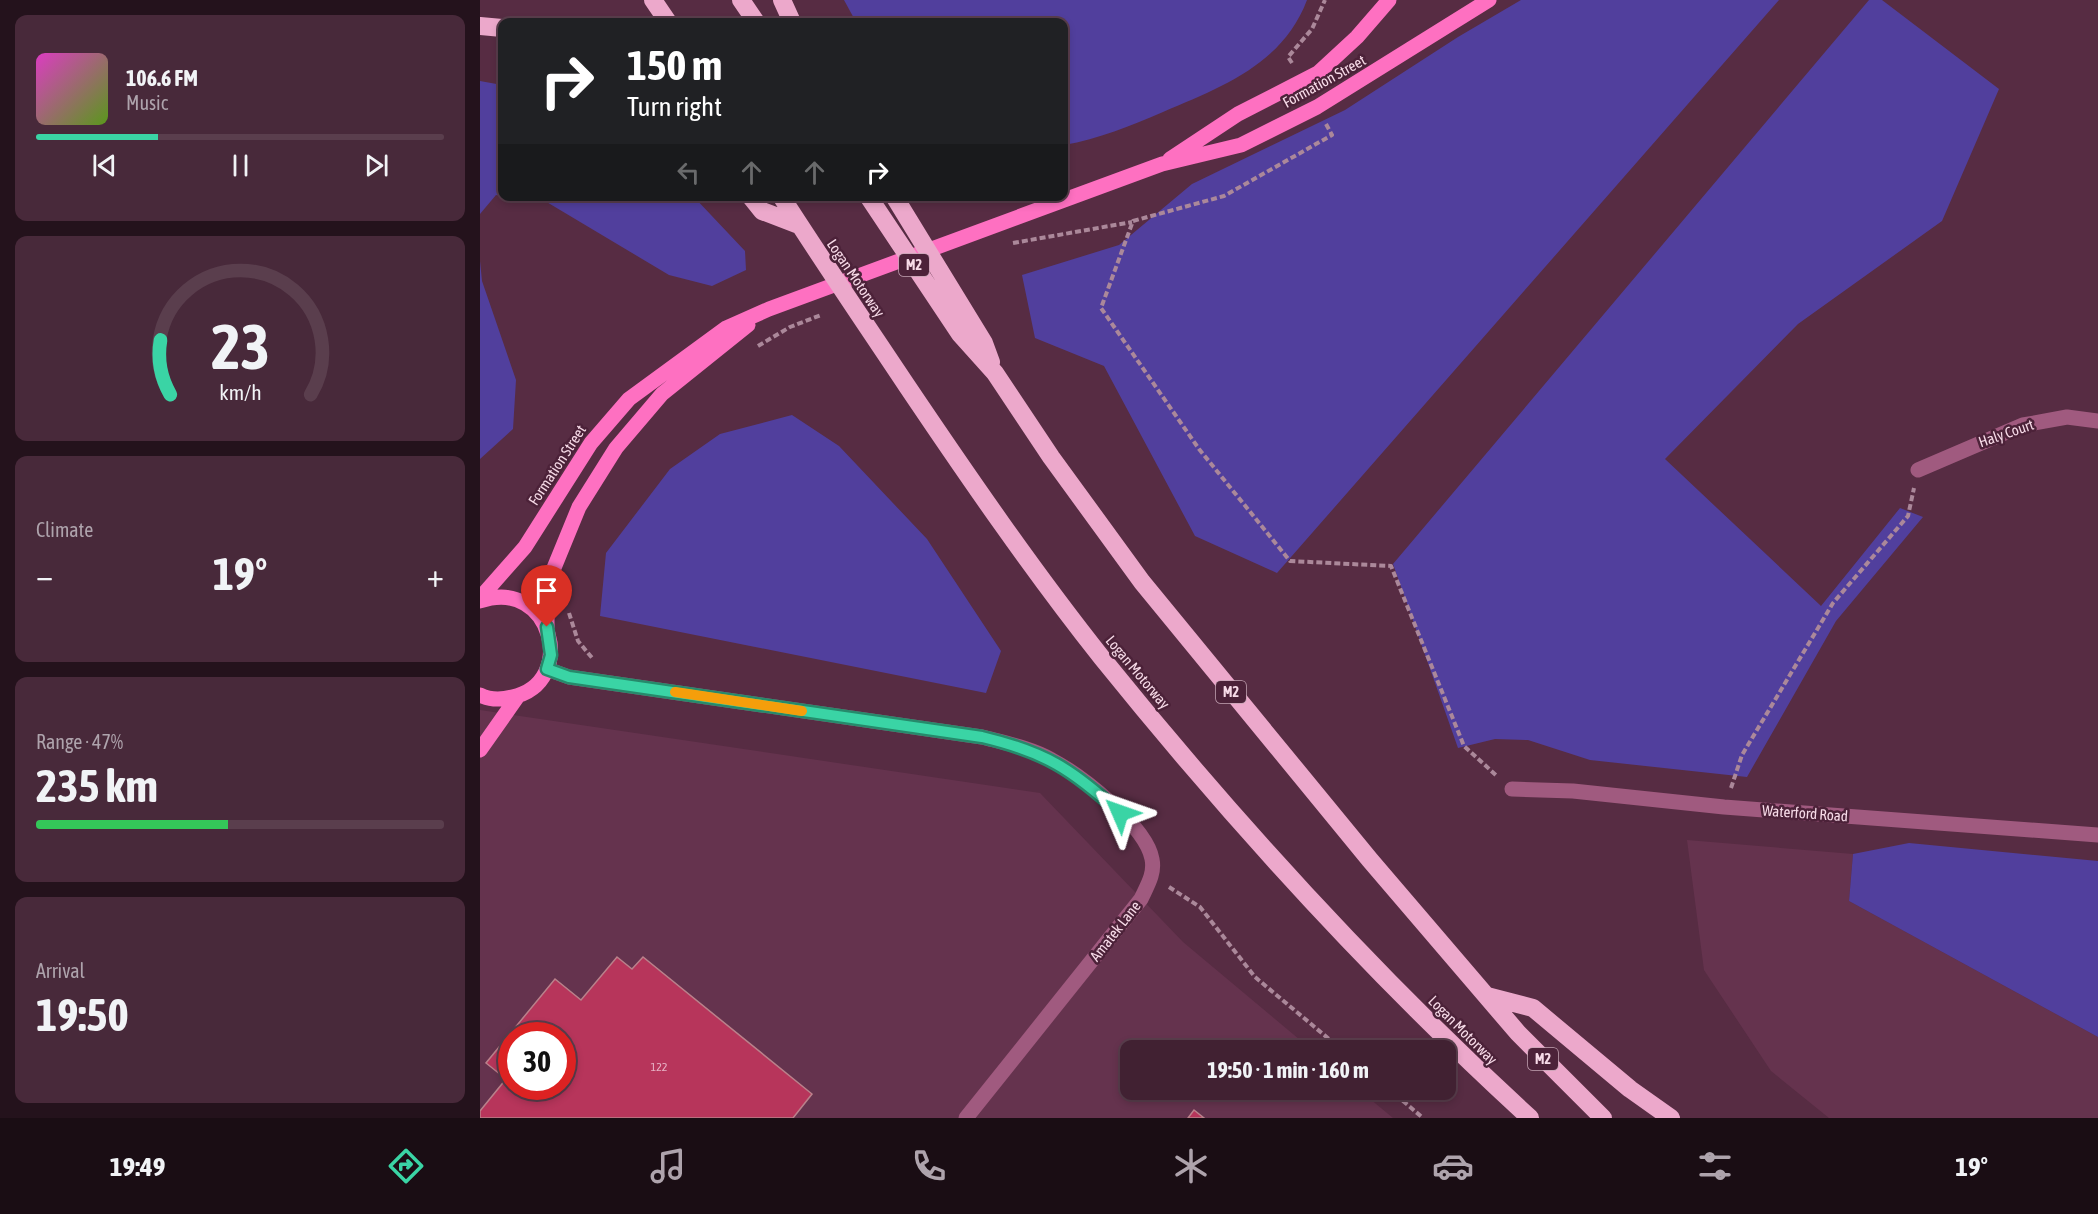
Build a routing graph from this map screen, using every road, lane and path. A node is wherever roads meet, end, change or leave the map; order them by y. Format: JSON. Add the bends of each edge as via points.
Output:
{"nodes":[{"id":1,"x":653,"y":0,"type":"edge"},
{"id":2,"x":741,"y":0,"type":"edge"},
{"id":3,"x":782,"y":0,"type":"edge"},
{"id":4,"x":1325,"y":0,"type":"edge"},
{"id":5,"x":1389,"y":0,"type":"edge"},
{"id":6,"x":1490,"y":0,"type":"edge"},
{"id":7,"x":665,"y":18,"type":"edge"},
{"id":8,"x":753,"y":18,"type":"edge"},
{"id":9,"x":790,"y":18,"type":"edge"},
{"id":10,"x":480,"y":26,"type":"edge"},
{"id":11,"x":498,"y":28,"type":"edge"},
{"id":12,"x":1302,"y":81,"type":"junction"},
{"id":13,"x":1317,"y":107,"type":"junction"},
{"id":14,"x":1162,"y":164,"type":"junction"},
{"id":15,"x":1068,"y":199,"type":"edge"},
{"id":16,"x":754,"y":201,"type":"edge"},
{"id":17,"x":784,"y":201,"type":"edge"},
{"id":18,"x":871,"y":201,"type":"edge"},
{"id":19,"x":897,"y":201,"type":"edge"},
{"id":20,"x":1062,"y":201,"type":"edge"},
{"id":21,"x":1133,"y":221,"type":"junction"},
{"id":22,"x":799,"y":225,"type":"junction"},
{"id":23,"x":1008,"y":244,"type":"dead end"},
{"id":24,"x":769,"y":309,"type":"junction"},
{"id":25,"x":790,"y":327,"type":"dead end"},
{"id":26,"x":750,"y":351,"type":"dead end"},
{"id":27,"x":995,"y":373,"type":"junction"},
{"id":28,"x":2098,"y":422,"type":"edge"},
{"id":29,"x":1918,"y":470,"type":"joint"},
{"id":30,"x":480,"y":599,"type":"edge"},
{"id":31,"x":568,"y":603,"type":"dead end"},
{"id":32,"x":547,"y":627,"type":"junction"},
{"id":33,"x":596,"y":666,"type":"dead end"},
{"id":34,"x":547,"y":669,"type":"junction"},
{"id":35,"x":480,"y":695,"type":"edge"},
{"id":36,"x":518,"y":696,"type":"junction"},
{"id":37,"x":480,"y":750,"type":"edge"},
{"id":38,"x":1512,"y":789,"type":"joint"},
{"id":39,"x":1724,"y":807,"type":"junction"},
{"id":40,"x":2098,"y":835,"type":"edge"},
{"id":41,"x":1152,"y":876,"type":"junction"},
{"id":42,"x":1487,"y":996,"type":"junction"},
{"id":43,"x":1330,"y":1040,"type":"edge"},
{"id":44,"x":1402,"y":1100,"type":"edge"},
{"id":45,"x":966,"y":1118,"type":"edge"},
{"id":46,"x":1423,"y":1118,"type":"edge"},
{"id":47,"x":1530,"y":1118,"type":"edge"},
{"id":48,"x":1603,"y":1118,"type":"edge"},
{"id":49,"x":1671,"y":1118,"type":"edge"}],
"edges":[{"from":1,"to":7,"type":"highway"},
{"from":2,"to":8,"type":"highway"},
{"from":3,"to":9,"type":"highway"},
{"from":4,"to":12,"type":"path","via":[[1312,29],[1288,57]]},
{"from":5,"to":12,"type":"main road","name":"Formation Street","via":[[1357,37],[1318,73]]},
{"from":6,"to":13,"type":"main road","name":"Formation Street"},
{"from":10,"to":11,"type":"highway"},
{"from":12,"to":14,"type":"main road","name":"Formation Street","via":[[1238,114]]},
{"from":13,"to":14,"type":"main road","name":"Formation Street","via":[[1241,146]]},
{"from":13,"to":21,"type":"path","via":[[1332,135],[1224,196]]},
{"from":14,"to":15,"type":"main road","name":"Formation Street"},
{"from":16,"to":22,"type":"highway","via":[[762,211]]},
{"from":17,"to":22,"type":"highway","name":"Logan Motorway"},
{"from":18,"to":27,"type":"highway","number":"M2","via":[[960,334]]},
{"from":19,"to":27,"type":"highway","via":[[984,343]]},
{"from":20,"to":24,"type":"main road","name":"Formation Street"},
{"from":21,"to":23,"type":"path"},
{"from":21,"to":38,"type":"path","via":[[1101,308],[1199,449],[1290,561],[1391,566],[1464,746]]},
{"from":22,"to":47,"type":"highway","name":"Logan Motorway","via":[[948,447],[1102,658],[1315,902],[1401,993]]},
{"from":24,"to":30,"type":"main road","name":"Formation Street","via":[[726,328],[629,399],[591,443],[525,548]]},
{"from":24,"to":32,"type":"main road","name":"Formation Street","via":[[662,394],[616,448],[579,507],[547,585]]},
{"from":25,"to":26,"type":"path"},
{"from":27,"to":42,"type":"highway","number":"M2","via":[[1142,582]]},
{"from":28,"to":29,"type":"street","name":"Haly Court","via":[[2067,417],[2023,425]]},
{"from":29,"to":39,"type":"path","via":[[1908,516],[1833,603],[1742,755]]},
{"from":30,"to":32,"type":"main road","via":[[508,597],[524,603],[538,613]]},
{"from":31,"to":33,"type":"path","via":[[578,641]]},
{"from":32,"to":34,"type":"main road","name":"Formation Street","via":[[551,655]]},
{"from":34,"to":36,"type":"main road","via":[[539,681]]},
{"from":34,"to":41,"type":"street","via":[[569,677],[970,735],[1018,746],[1052,760],[1094,789],[1133,825],[1148,847],[1153,861]]},
{"from":35,"to":36,"type":"main road","via":[[501,700]]},
{"from":36,"to":37,"type":"main road"},
{"from":38,"to":39,"type":"street","name":"Waterford Road","via":[[1573,791]]},
{"from":39,"to":40,"type":"street","name":"Waterford Road"},
{"from":41,"to":43,"type":"path","via":[[1200,908],[1255,977]]},
{"from":41,"to":45,"type":"street","name":"Amatek Lane","via":[[1141,899]]},
{"from":42,"to":48,"type":"highway","number":"M2","via":[[1518,1033]]},
{"from":42,"to":49,"type":"highway","via":[[1533,1008]]},
{"from":44,"to":46,"type":"path"}]}
